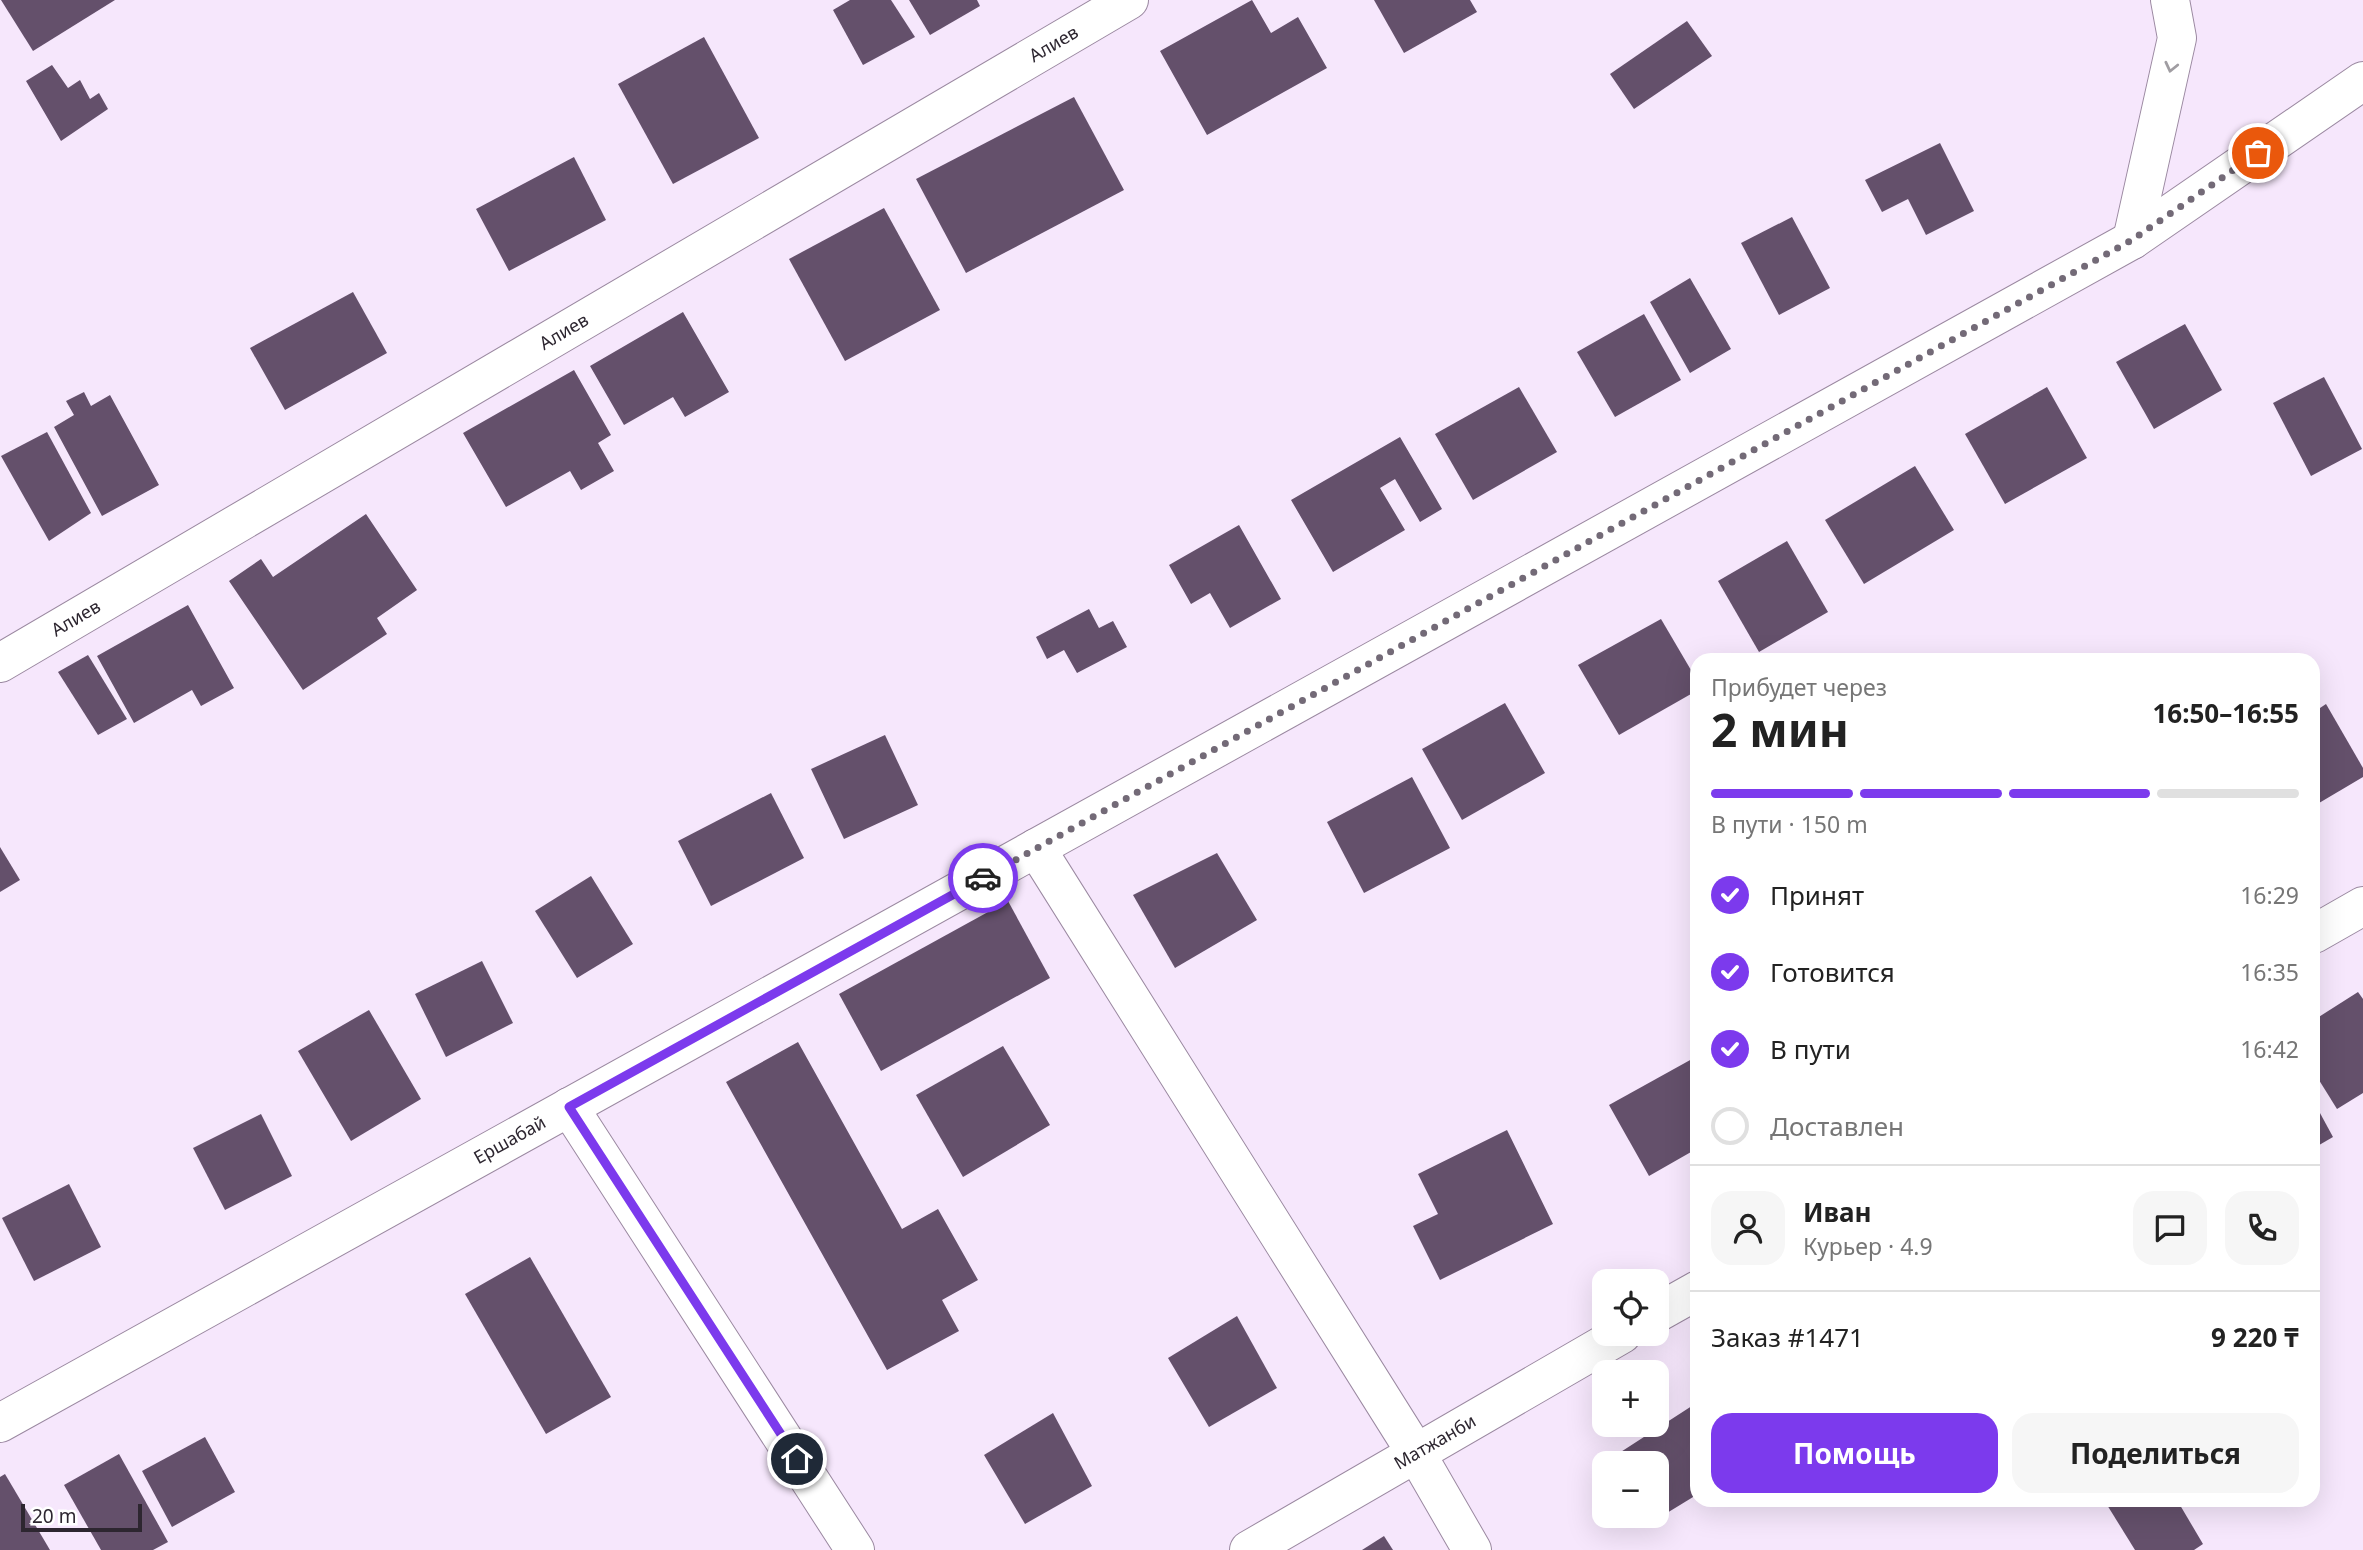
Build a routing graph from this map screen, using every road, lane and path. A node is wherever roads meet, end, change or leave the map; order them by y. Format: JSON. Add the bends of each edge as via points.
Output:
{"nodes":[{"id":1,"x":1129,"y":0,"type":"edge"},
{"id":2,"x":2170,"y":0,"type":"edge"},
{"id":3,"x":2363,"y":81,"type":"edge"},
{"id":4,"x":2132,"y":240,"type":"junction"},
{"id":5,"x":0,"y":663,"type":"edge"},
{"id":6,"x":1036,"y":848,"type":"junction"},
{"id":7,"x":2363,"y":906,"type":"edge"},
{"id":8,"x":2320,"y":931,"type":"edge"},
{"id":9,"x":569,"y":1107,"type":"junction"},
{"id":10,"x":1690,"y":1294,"type":"edge"},
{"id":11,"x":1669,"y":1306,"type":"edge"},
{"id":12,"x":1601,"y":1346,"type":"edge"},
{"id":13,"x":0,"y":1423,"type":"edge"},
{"id":14,"x":1416,"y":1453,"type":"junction"},
{"id":15,"x":855,"y":1550,"type":"edge"},
{"id":16,"x":1248,"y":1550,"type":"edge"},
{"id":17,"x":1472,"y":1550,"type":"edge"}],
"edges":[{"from":1,"to":5,"type":"street","name":"Алиев"},
{"from":2,"to":4,"type":"street","one_way":true,"via":[[2177,38]]},
{"from":3,"to":4,"type":"street","name":"Ершабай"},
{"from":4,"to":6,"type":"street","name":"Ершабай"},
{"from":6,"to":9,"type":"street","name":"Ершабай"},
{"from":6,"to":14,"type":"street"},
{"from":7,"to":8,"type":"street"},
{"from":9,"to":13,"type":"street","name":"Ершабай"},
{"from":9,"to":15,"type":"street"},
{"from":10,"to":11,"type":"street"},
{"from":12,"to":14,"type":"street","name":"Матжанби"},
{"from":14,"to":16,"type":"street","name":"Матжанби"},
{"from":14,"to":17,"type":"street"}]}
